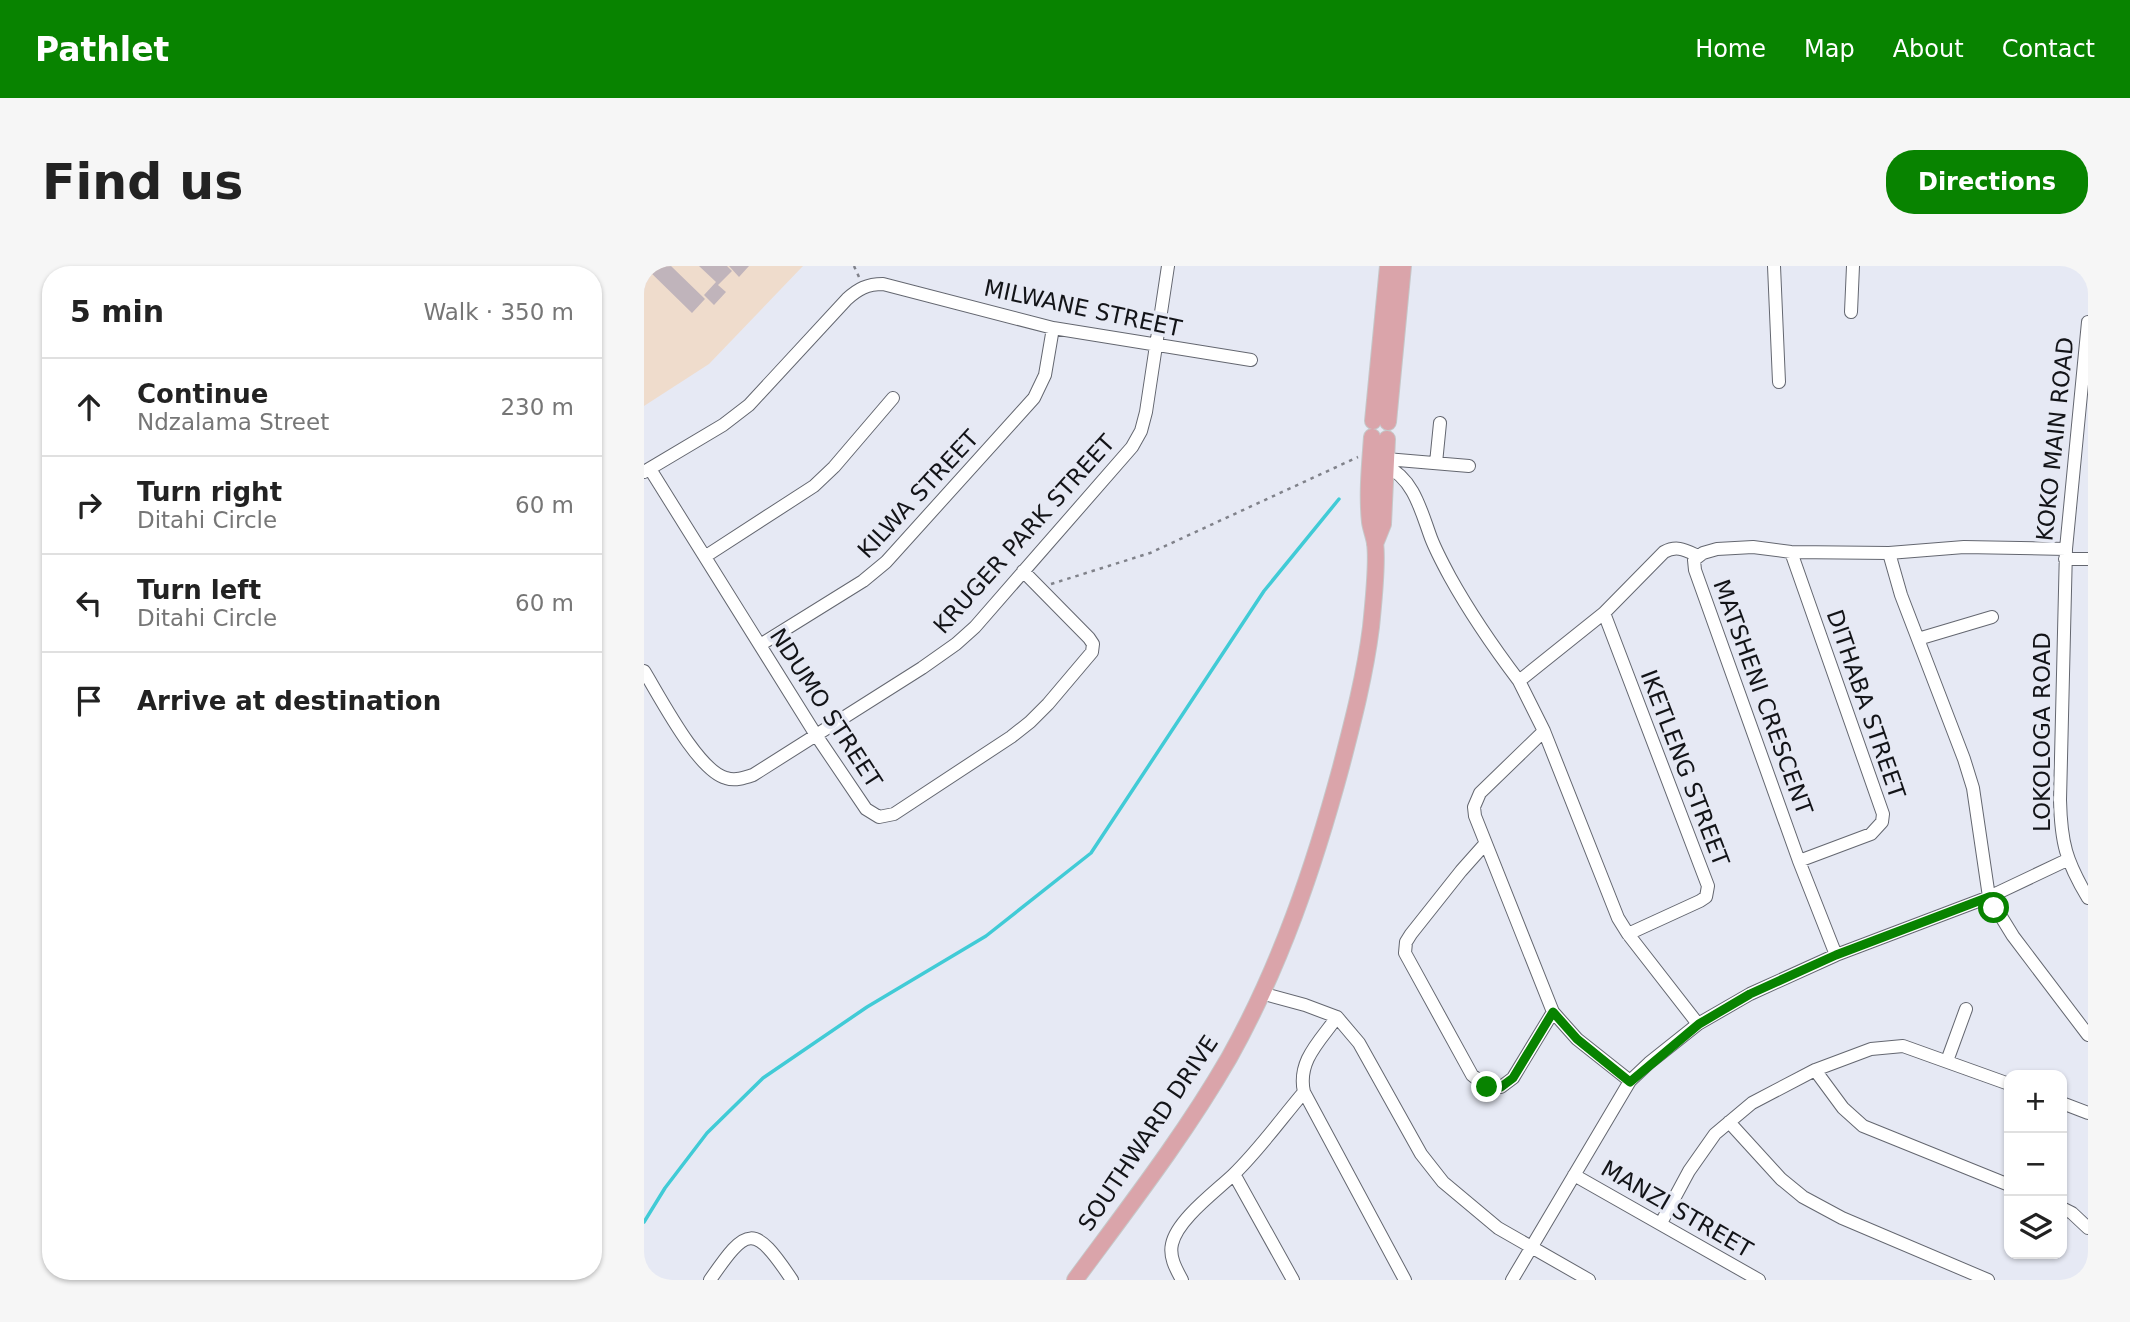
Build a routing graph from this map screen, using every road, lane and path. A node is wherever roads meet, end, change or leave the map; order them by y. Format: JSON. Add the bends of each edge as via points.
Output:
{"nodes":[{"id":1,"x":1168,"y":266,"type":"edge"},
{"id":2,"x":1388,"y":266,"type":"edge"},
{"id":3,"x":1404,"y":266,"type":"edge"},
{"id":4,"x":1774,"y":266,"type":"edge"},
{"id":5,"x":1853,"y":266,"type":"edge"},
{"id":6,"x":1851,"y":312,"type":"dead end"},
{"id":7,"x":2088,"y":322,"type":"edge"},
{"id":8,"x":1053,"y":328,"type":"junction"},
{"id":9,"x":1156,"y":346,"type":"junction"},
{"id":10,"x":1251,"y":360,"type":"dead end"},
{"id":11,"x":1779,"y":382,"type":"dead end"},
{"id":12,"x":892,"y":398,"type":"dead end"},
{"id":13,"x":1440,"y":423,"type":"dead end"},
{"id":14,"x":1378,"y":434,"type":"junction"},
{"id":15,"x":1386,"y":463,"type":"junction"},
{"id":16,"x":1436,"y":463,"type":"junction"},
{"id":17,"x":1469,"y":466,"type":"dead end"},
{"id":18,"x":647,"y":471,"type":"edge"},
{"id":19,"x":1375,"y":544,"type":"junction"},
{"id":20,"x":1791,"y":552,"type":"junction"},
{"id":21,"x":1889,"y":553,"type":"junction"},
{"id":22,"x":2065,"y":554,"type":"junction"},
{"id":23,"x":706,"y":556,"type":"junction"},
{"id":24,"x":1698,"y":556,"type":"junction"},
{"id":25,"x":2088,"y":559,"type":"edge"},
{"id":26,"x":1023,"y":571,"type":"junction"},
{"id":27,"x":1040,"y":588,"type":"junction"},
{"id":28,"x":1604,"y":613,"type":"junction"},
{"id":29,"x":1992,"y":617,"type":"dead end"},
{"id":30,"x":1918,"y":639,"type":"junction"},
{"id":31,"x":760,"y":645,"type":"junction"},
{"id":32,"x":644,"y":671,"type":"edge"},
{"id":33,"x":1519,"y":681,"type":"junction"},
{"id":34,"x":1544,"y":731,"type":"junction"},
{"id":35,"x":816,"y":735,"type":"junction"},
{"id":36,"x":1486,"y":844,"type":"junction"},
{"id":37,"x":2067,"y":860,"type":"junction"},
{"id":38,"x":1799,"y":861,"type":"junction"},
{"id":39,"x":1989,"y":897,"type":"junction"},
{"id":40,"x":2088,"y":898,"type":"edge"},
{"id":41,"x":1628,"y":934,"type":"junction"},
{"id":42,"x":1836,"y":955,"type":"junction"},
{"id":43,"x":1261,"y":993,"type":"junction"},
{"id":44,"x":1966,"y":1009,"type":"dead end"},
{"id":45,"x":1553,"y":1012,"type":"junction"},
{"id":46,"x":1336,"y":1017,"type":"junction"},
{"id":47,"x":1699,"y":1024,"type":"junction"},
{"id":48,"x":2088,"y":1035,"type":"edge"},
{"id":49,"x":1947,"y":1061,"type":"junction"},
{"id":50,"x":1815,"y":1070,"type":"junction"},
{"id":51,"x":1630,"y":1082,"type":"junction"},
{"id":52,"x":2004,"y":1082,"type":"edge"},
{"id":53,"x":1304,"y":1092,"type":"junction"},
{"id":54,"x":2067,"y":1104,"type":"edge"},
{"id":55,"x":2087,"y":1108,"type":"edge"},
{"id":56,"x":1729,"y":1122,"type":"junction"},
{"id":57,"x":1234,"y":1174,"type":"junction"},
{"id":58,"x":1574,"y":1175,"type":"junction"},
{"id":59,"x":2004,"y":1183,"type":"edge"},
{"id":60,"x":2067,"y":1210,"type":"edge"},
{"id":61,"x":1661,"y":1223,"type":"junction"},
{"id":62,"x":2088,"y":1228,"type":"edge"},
{"id":63,"x":1531,"y":1249,"type":"junction"},
{"id":64,"x":1176,"y":1277,"type":"edge"},
{"id":65,"x":710,"y":1280,"type":"edge"},
{"id":66,"x":792,"y":1280,"type":"edge"},
{"id":67,"x":1075,"y":1280,"type":"edge"},
{"id":68,"x":1293,"y":1280,"type":"edge"},
{"id":69,"x":1405,"y":1280,"type":"edge"},
{"id":70,"x":1512,"y":1280,"type":"edge"},
{"id":71,"x":1589,"y":1280,"type":"edge"},
{"id":72,"x":1759,"y":1280,"type":"edge"},
{"id":73,"x":1988,"y":1280,"type":"edge"}],
"edges":[{"from":1,"to":9,"type":"street","name":"KRUGER PARK STREET"},
{"from":2,"to":14,"type":"main road"},
{"from":3,"to":14,"type":"main road"},
{"from":4,"to":11,"type":"street"},
{"from":5,"to":6,"type":"street"},
{"from":7,"to":22,"type":"street","name":"KOKO MAIN ROAD"},
{"from":8,"to":9,"type":"street","name":"MILWANE STREET"},
{"from":8,"to":18,"type":"street","name":"MILWANE STREET","via":[[883,284],[863,287],[740,413]]},
{"from":8,"to":31,"type":"street","name":"KILWA STREET","via":[[1045,375],[1034,398],[895,553],[863,581]]},
{"from":9,"to":10,"type":"street","name":"MILWANE STREET"},
{"from":9,"to":26,"type":"street","name":"KRUGER PARK STREET","via":[[1146,412],[1132,447]]},
{"from":12,"to":23,"type":"street","via":[[814,486]]},
{"from":13,"to":16,"type":"street"},
{"from":14,"to":15,"type":"main road"},
{"from":14,"to":19,"type":"main road","via":[[1370,522]]},
{"from":14,"to":27,"type":"path","via":[[1150,553]]},
{"from":15,"to":16,"type":"street"},
{"from":15,"to":19,"type":"main road","via":[[1383,523]]},
{"from":15,"to":33,"type":"street","via":[[1409,486],[1452,580]]},
{"from":16,"to":17,"type":"street"},
{"from":18,"to":23,"type":"street","name":"NDUMO STREET"},
{"from":19,"to":43,"type":"main road","name":"SOUTHWARD DRIVE","via":[[1371,625],[1350,732],[1314,860]]},
{"from":20,"to":21,"type":"street","name":"MATSHENI CRESCENT"},
{"from":20,"to":24,"type":"street","name":"MATSHENI CRESCENT","via":[[1754,547],[1717,549]]},
{"from":20,"to":38,"type":"street","name":"DITHABA STREET","via":[[1883,814],[1871,834]]},
{"from":21,"to":22,"type":"street","name":"MATSHENI CRESCENT","via":[[1964,547]]},
{"from":21,"to":30,"type":"street"},
{"from":22,"to":25,"type":"street","name":"MATSHENI CRESCENT"},
{"from":22,"to":37,"type":"street","name":"LOKOLOGA ROAD","via":[[2060,800]]},
{"from":23,"to":31,"type":"street","name":"NDUMO STREET"},
{"from":24,"to":28,"type":"street","via":[[1678,548],[1664,552]]},
{"from":24,"to":38,"type":"street","name":"MATSHENI CRESCENT","via":[[1695,570]]},
{"from":26,"to":27,"type":"street","name":"NDUMO STREET"},
{"from":26,"to":35,"type":"street","name":"KRUGER PARK STREET","via":[[956,644]]},
{"from":27,"to":35,"type":"street","name":"NDUMO STREET","via":[[1089,638],[1092,652],[1048,704],[1012,737],[887,817],[866,809]]},
{"from":28,"to":33,"type":"street"},
{"from":28,"to":41,"type":"street","name":"IKETLENG STREET","via":[[1708,886],[1700,901]]},
{"from":29,"to":30,"type":"street"},
{"from":30,"to":39,"type":"street","via":[[1973,789]]},
{"from":31,"to":35,"type":"street","name":"NDUMO STREET"},
{"from":32,"to":35,"type":"street","name":"KRUGER PARK STREET","via":[[699,757],[722,777],[753,775]]},
{"from":33,"to":34,"type":"street"},
{"from":34,"to":36,"type":"street","via":[[1476,800],[1475,816]]},
{"from":34,"to":41,"type":"street","via":[[1610,902]]},
{"from":36,"to":45,"type":"street"},
{"from":36,"to":45,"type":"street","via":[[1411,934],[1405,953],[1472,1074],[1487,1087],[1501,1087],[1513,1078]]},
{"from":37,"to":39,"type":"street"},
{"from":37,"to":40,"type":"street","name":"LOKOLOGA ROAD"},
{"from":38,"to":42,"type":"street","name":"MATSHENI CRESCENT"},
{"from":39,"to":42,"type":"street"},
{"from":39,"to":48,"type":"street"},
{"from":41,"to":47,"type":"street"},
{"from":42,"to":47,"type":"street","via":[[1750,994]]},
{"from":43,"to":46,"type":"street"},
{"from":43,"to":67,"type":"main road","name":"SOUTHWARD DRIVE","via":[[1204,1098]]},
{"from":44,"to":49,"type":"street"},
{"from":45,"to":51,"type":"street","via":[[1577,1039]]},
{"from":46,"to":53,"type":"street","via":[[1302,1070]]},
{"from":46,"to":63,"type":"street","via":[[1359,1043],[1421,1154],[1443,1182]]},
{"from":47,"to":51,"type":"street"},
{"from":49,"to":50,"type":"street","via":[[1915,1049],[1887,1046]]},
{"from":49,"to":52,"type":"street"},
{"from":50,"to":56,"type":"street","via":[[1752,1103]]},
{"from":50,"to":59,"type":"street","via":[[1863,1126]]},
{"from":51,"to":58,"type":"street"},
{"from":53,"to":57,"type":"street"},
{"from":53,"to":69,"type":"street"},
{"from":54,"to":55,"type":"street"},
{"from":56,"to":61,"type":"street","via":[[1701,1152]]},
{"from":56,"to":73,"type":"street","via":[[1803,1197]]},
{"from":57,"to":64,"type":"street","via":[[1175,1236],[1171,1254]]},
{"from":57,"to":68,"type":"street"},
{"from":58,"to":61,"type":"street","name":"MANZI STREET"},
{"from":58,"to":63,"type":"street"},
{"from":60,"to":62,"type":"street"},
{"from":61,"to":72,"type":"street","name":"MANZI STREET"},
{"from":63,"to":70,"type":"street"},
{"from":63,"to":71,"type":"street"},
{"from":65,"to":66,"type":"street","via":[[738,1242],[751,1238],[766,1245]]}]}
